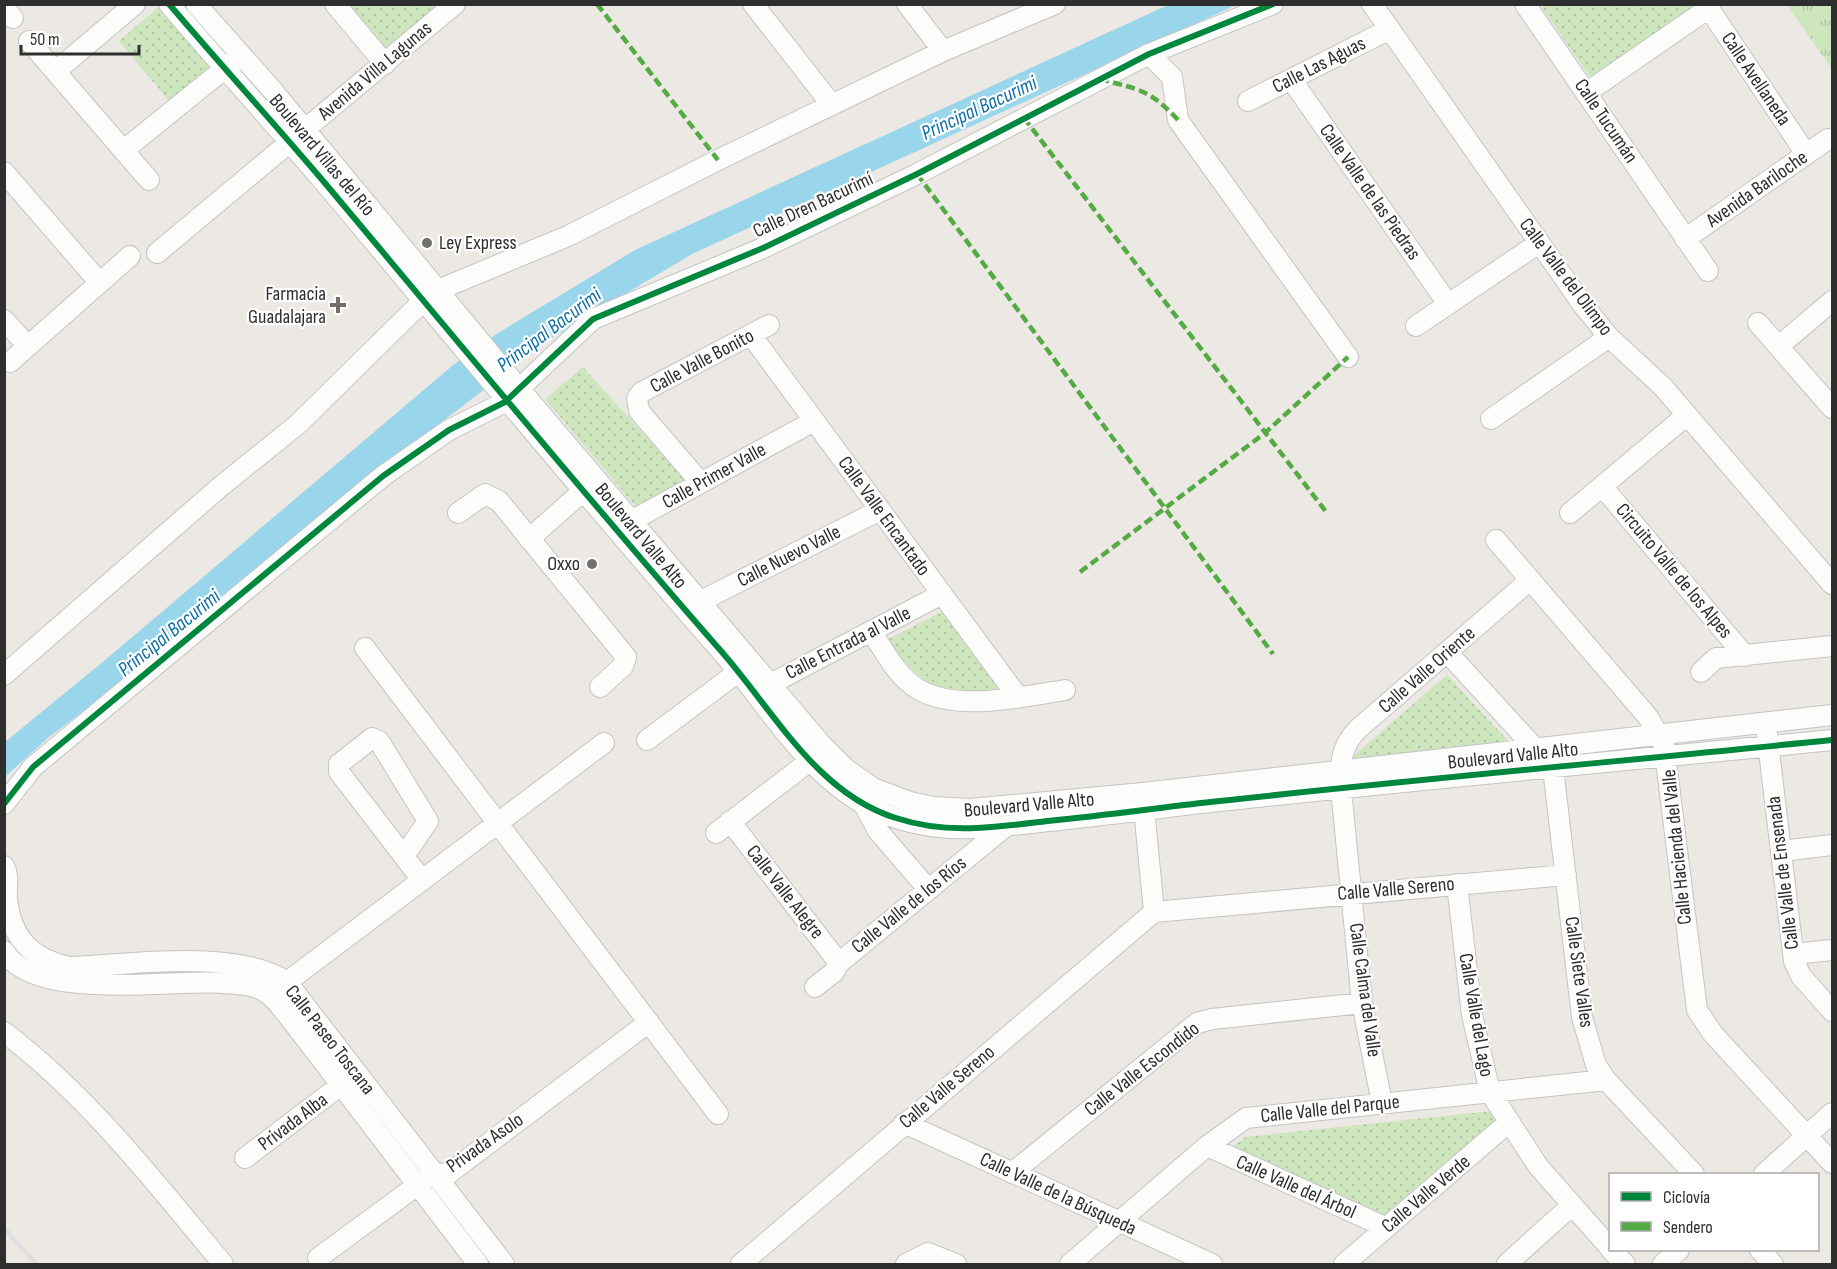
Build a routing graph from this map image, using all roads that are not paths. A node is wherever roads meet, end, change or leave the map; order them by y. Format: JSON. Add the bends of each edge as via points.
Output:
{"nodes":[{"id":1,"x":135,"y":4,"type":"edge"},
{"id":2,"x":169,"y":4,"type":"edge"},
{"id":3,"x":196,"y":4,"type":"edge"},
{"id":4,"x":335,"y":4,"type":"edge"},
{"id":5,"x":455,"y":4,"type":"edge"},
{"id":6,"x":753,"y":4,"type":"edge"},
{"id":7,"x":907,"y":4,"type":"edge"},
{"id":8,"x":1054,"y":4,"type":"edge"},
{"id":9,"x":1272,"y":4,"type":"edge"},
{"id":10,"x":1372,"y":4,"type":"edge"},
{"id":11,"x":1525,"y":4,"type":"edge"},
{"id":12,"x":1708,"y":6,"type":"edge"},
{"id":13,"x":1390,"y":29,"type":"junction"},
{"id":14,"x":29,"y":41,"type":"dead end"},
{"id":15,"x":1180,"y":41,"type":"junction"},
{"id":16,"x":943,"y":51,"type":"junction"},
{"id":17,"x":1149,"y":54,"type":"junction"},
{"id":18,"x":240,"y":56,"type":"junction"},
{"id":19,"x":385,"y":63,"type":"junction"},
{"id":20,"x":224,"y":69,"type":"junction"},
{"id":21,"x":56,"y":71,"type":"junction"},
{"id":22,"x":1172,"y":77,"type":"junction"},
{"id":23,"x":1292,"y":79,"type":"junction"},
{"id":24,"x":1586,"y":93,"type":"junction"},
{"id":25,"x":1248,"y":101,"type":"dead end"},
{"id":26,"x":832,"y":105,"type":"junction"},
{"id":27,"x":305,"y":129,"type":"junction"},
{"id":28,"x":1828,"y":139,"type":"dead end"},
{"id":29,"x":290,"y":142,"type":"junction"},
{"id":30,"x":124,"y":150,"type":"junction"},
{"id":31,"x":1806,"y":154,"type":"junction"},
{"id":32,"x":4,"y":172,"type":"edge"},
{"id":33,"x":149,"y":180,"type":"dead end"},
{"id":34,"x":1685,"y":239,"type":"junction"},
{"id":35,"x":1539,"y":243,"type":"junction"},
{"id":36,"x":157,"y":253,"type":"dead end"},
{"id":37,"x":130,"y":255,"type":"dead end"},
{"id":38,"x":1708,"y":271,"type":"dead end"},
{"id":39,"x":99,"y":282,"type":"junction"},
{"id":40,"x":438,"y":290,"type":"junction"},
{"id":41,"x":1833,"y":301,"type":"edge"},
{"id":42,"x":422,"y":302,"type":"junction"},
{"id":43,"x":1448,"y":304,"type":"junction"},
{"id":44,"x":4,"y":320,"type":"edge"},
{"id":45,"x":452,"y":323,"type":"junction"},
{"id":46,"x":1758,"y":323,"type":"dead end"},
{"id":47,"x":769,"y":325,"type":"dead end"},
{"id":48,"x":1416,"y":326,"type":"dead end"},
{"id":49,"x":751,"y":335,"type":"junction"},
{"id":50,"x":1609,"y":337,"type":"junction"},
{"id":51,"x":28,"y":346,"type":"junction"},
{"id":52,"x":1779,"y":346,"type":"junction"},
{"id":53,"x":1348,"y":357,"type":"dead end"},
{"id":54,"x":10,"y":362,"type":"dead end"},
{"id":55,"x":509,"y":391,"type":"junction"},
{"id":56,"x":1833,"y":408,"type":"edge"},
{"id":57,"x":1687,"y":415,"type":"junction"},
{"id":58,"x":1491,"y":419,"type":"dead end"},
{"id":59,"x":814,"y":421,"type":"junction"},
{"id":60,"x":701,"y":483,"type":"junction"},
{"id":61,"x":1602,"y":486,"type":"junction"},
{"id":62,"x":582,"y":492,"type":"junction"},
{"id":63,"x":880,"y":510,"type":"junction"},
{"id":64,"x":458,"y":513,"type":"dead end"},
{"id":65,"x":1570,"y":513,"type":"dead end"},
{"id":66,"x":632,"y":521,"type":"junction"},
{"id":67,"x":614,"y":530,"type":"junction"},
{"id":68,"x":529,"y":539,"type":"junction"},
{"id":69,"x":1496,"y":540,"type":"dead end"},
{"id":70,"x":1530,"y":580,"type":"junction"},
{"id":71,"x":1833,"y":584,"type":"edge"},
{"id":72,"x":942,"y":594,"type":"junction"},
{"id":73,"x":699,"y":602,"type":"junction"},
{"id":74,"x":871,"y":632,"type":"junction"},
{"id":75,"x":1833,"y":646,"type":"edge"},
{"id":76,"x":365,"y":648,"type":"dead end"},
{"id":77,"x":1447,"y":652,"type":"junction"},
{"id":78,"x":1745,"y":656,"type":"junction"},
{"id":79,"x":738,"y":672,"type":"junction"},
{"id":80,"x":1701,"y":672,"type":"dead end"},
{"id":81,"x":4,"y":675,"type":"edge"},
{"id":82,"x":600,"y":687,"type":"dead end"},
{"id":83,"x":762,"y":688,"type":"junction"},
{"id":84,"x":1065,"y":690,"type":"dead end"},
{"id":85,"x":1017,"y":697,"type":"junction"},
{"id":86,"x":1833,"y":715,"type":"edge"},
{"id":87,"x":1765,"y":722,"type":"junction"},
{"id":88,"x":1658,"y":734,"type":"junction"},
{"id":89,"x":647,"y":740,"type":"dead end"},
{"id":90,"x":1833,"y":740,"type":"edge"},
{"id":91,"x":604,"y":743,"type":"dead end"},
{"id":92,"x":1768,"y":747,"type":"junction"},
{"id":93,"x":1533,"y":748,"type":"junction"},
{"id":94,"x":1668,"y":756,"type":"junction"},
{"id":95,"x":811,"y":760,"type":"junction"},
{"id":96,"x":1553,"y":768,"type":"junction"},
{"id":97,"x":1340,"y":769,"type":"junction"},
{"id":98,"x":1341,"y":789,"type":"junction"},
{"id":99,"x":1144,"y":802,"type":"junction"},
{"id":100,"x":4,"y":804,"type":"edge"},
{"id":101,"x":864,"y":805,"type":"junction"},
{"id":102,"x":498,"y":822,"type":"junction"},
{"id":103,"x":1005,"y":826,"type":"junction"},
{"id":104,"x":1833,"y":845,"type":"edge"},
{"id":105,"x":1781,"y":851,"type":"junction"},
{"id":106,"x":404,"y":856,"type":"junction"},
{"id":107,"x":4,"y":866,"type":"edge"},
{"id":108,"x":1566,"y":875,"type":"junction"},
{"id":109,"x":422,"y":880,"type":"junction"},
{"id":110,"x":1457,"y":884,"type":"junction"},
{"id":111,"x":928,"y":889,"type":"junction"},
{"id":112,"x":1352,"y":893,"type":"junction"},
{"id":113,"x":6,"y":896,"type":"edge"},
{"id":114,"x":1154,"y":912,"type":"junction"},
{"id":115,"x":23,"y":944,"type":"junction"},
{"id":116,"x":1833,"y":950,"type":"edge"},
{"id":117,"x":1794,"y":954,"type":"junction"},
{"id":118,"x":6,"y":958,"type":"edge"},
{"id":119,"x":211,"y":962,"type":"junction"},
{"id":120,"x":839,"y":963,"type":"junction"},
{"id":121,"x":88,"y":976,"type":"junction"},
{"id":122,"x":208,"y":982,"type":"junction"},
{"id":123,"x":287,"y":982,"type":"junction"},
{"id":124,"x":815,"y":987,"type":"dead end"},
{"id":125,"x":1362,"y":1003,"type":"junction"},
{"id":126,"x":278,"y":1004,"type":"junction"},
{"id":127,"x":1833,"y":1011,"type":"edge"},
{"id":128,"x":649,"y":1022,"type":"junction"},
{"id":129,"x":4,"y":1032,"type":"edge"},
{"id":130,"x":1606,"y":1080,"type":"junction"},
{"id":131,"x":341,"y":1085,"type":"junction"},
{"id":132,"x":1490,"y":1092,"type":"junction"},
{"id":133,"x":1382,"y":1103,"type":"junction"},
{"id":134,"x":1833,"y":1113,"type":"edge"},
{"id":135,"x":718,"y":1114,"type":"dead end"},
{"id":136,"x":1508,"y":1123,"type":"junction"},
{"id":137,"x":904,"y":1124,"type":"junction"},
{"id":138,"x":1808,"y":1135,"type":"junction"},
{"id":139,"x":1207,"y":1146,"type":"junction"},
{"id":140,"x":245,"y":1158,"type":"dead end"},
{"id":141,"x":1833,"y":1163,"type":"edge"},
{"id":142,"x":434,"y":1173,"type":"junction"},
{"id":143,"x":1012,"y":1173,"type":"junction"},
{"id":144,"x":1693,"y":1173,"type":"edge"},
{"id":145,"x":1765,"y":1173,"type":"edge"},
{"id":146,"x":418,"y":1186,"type":"junction"},
{"id":147,"x":1571,"y":1206,"type":"junction"},
{"id":148,"x":1119,"y":1222,"type":"junction"},
{"id":149,"x":1385,"y":1227,"type":"junction"},
{"id":150,"x":1609,"y":1247,"type":"edge"},
{"id":151,"x":1613,"y":1251,"type":"edge"},
{"id":152,"x":1678,"y":1251,"type":"edge"},
{"id":153,"x":1761,"y":1251,"type":"edge"},
{"id":154,"x":318,"y":1258,"type":"dead end"},
{"id":155,"x":223,"y":1264,"type":"edge"},
{"id":156,"x":478,"y":1264,"type":"edge"},
{"id":157,"x":504,"y":1264,"type":"edge"},
{"id":158,"x":741,"y":1264,"type":"edge"},
{"id":159,"x":906,"y":1264,"type":"edge"},
{"id":160,"x":956,"y":1264,"type":"edge"},
{"id":161,"x":1070,"y":1264,"type":"edge"},
{"id":162,"x":1212,"y":1264,"type":"edge"},
{"id":163,"x":1344,"y":1264,"type":"edge"},
{"id":164,"x":1507,"y":1264,"type":"edge"},
{"id":165,"x":1625,"y":1264,"type":"edge"},
{"id":166,"x":1663,"y":1264,"type":"edge"},
{"id":167,"x":1773,"y":1264,"type":"edge"}],
"edges":[{"from":1,"to":21,"type":"street"},
{"from":2,"to":20,"type":"street","name":"Boulevard Villas del Río"},
{"from":3,"to":18,"type":"street","name":"Boulevard Villas del Río"},
{"from":4,"to":19,"type":"street"},
{"from":5,"to":19,"type":"street","name":"Avenida Villa Lagunas"},
{"from":6,"to":26,"type":"street"},
{"from":7,"to":16,"type":"street"},
{"from":8,"to":16,"type":"street"},
{"from":9,"to":15,"type":"street","name":"Calle Dren Bacurimí"},
{"from":10,"to":13,"type":"street","name":"Calle Valle del Olimpo"},
{"from":11,"to":24,"type":"street","name":"Calle Tucumán"},
{"from":12,"to":24,"type":"street"},
{"from":12,"to":31,"type":"street","name":"Calle Avellaneda"},
{"from":13,"to":23,"type":"street","name":"Calle Las Aguas"},
{"from":13,"to":35,"type":"street","name":"Calle Valle del Olimpo"},
{"from":14,"to":21,"type":"street"},
{"from":15,"to":17,"type":"street","name":"Calle Dren Bacurimí"},
{"from":15,"to":22,"type":"street"},
{"from":16,"to":26,"type":"street"},
{"from":17,"to":22,"type":"street"},
{"from":17,"to":55,"type":"street","name":"Calle Dren Bacurimí","via":[[764,248],[593,319]]},
{"from":18,"to":20,"type":"street"},
{"from":18,"to":27,"type":"street","name":"Boulevard Villas del Río"},
{"from":19,"to":27,"type":"street","name":"Avenida Villa Lagunas"},
{"from":20,"to":29,"type":"street","name":"Boulevard Villas del Río"},
{"from":20,"to":30,"type":"street"},
{"from":21,"to":30,"type":"street"},
{"from":22,"to":53,"type":"street","via":[[1178,120]]},
{"from":23,"to":25,"type":"street","name":"Calle Las Aguas"},
{"from":23,"to":43,"type":"street","name":"Calle Valle de las Piedras"},
{"from":24,"to":34,"type":"street","name":"Calle Tucumán"},
{"from":26,"to":40,"type":"street","via":[[568,236]]},
{"from":27,"to":29,"type":"street","name":"Avenida Villa Lagunas"},
{"from":27,"to":40,"type":"street","name":"Boulevard Villas del Río"},
{"from":28,"to":31,"type":"street","name":"Avenida Bariloche"},
{"from":29,"to":36,"type":"street","name":"Avenida Villa Lagunas"},
{"from":29,"to":42,"type":"street","name":"Boulevard Villas del Río"},
{"from":30,"to":33,"type":"street"},
{"from":31,"to":34,"type":"street","name":"Avenida Bariloche"},
{"from":32,"to":39,"type":"street"},
{"from":34,"to":38,"type":"street","name":"Calle Tucumán"},
{"from":35,"to":43,"type":"street"},
{"from":35,"to":50,"type":"street","name":"Calle Valle del Olimpo"},
{"from":37,"to":39,"type":"street"},
{"from":39,"to":51,"type":"street"},
{"from":40,"to":42,"type":"street"},
{"from":40,"to":45,"type":"street","name":"Boulevard Villas del Río"},
{"from":41,"to":52,"type":"street"},
{"from":42,"to":45,"type":"street","name":"Boulevard Villas del Río"},
{"from":42,"to":81,"type":"street","via":[[298,423]]},
{"from":43,"to":48,"type":"street"},
{"from":44,"to":51,"type":"street"},
{"from":45,"to":55,"type":"street","name":"Boulevard Valle Alto"},
{"from":46,"to":52,"type":"street"},
{"from":47,"to":49,"type":"street","name":"Calle Valle Bonito"},
{"from":49,"to":59,"type":"street","name":"Calle Valle Encantado"},
{"from":49,"to":60,"type":"street","name":"Calle Valle Bonito","via":[[637,398],[639,411]]},
{"from":50,"to":57,"type":"street","name":"Calle Valle del Olimpo"},
{"from":50,"to":58,"type":"street"},
{"from":51,"to":54,"type":"street"},
{"from":52,"to":56,"type":"street"},
{"from":55,"to":62,"type":"street","name":"Boulevard Valle Alto"},
{"from":55,"to":66,"type":"street","name":"Boulevard Valle Alto"},
{"from":55,"to":100,"type":"street","name":"Calle Dren Bacurimí","via":[[383,476],[33,767]]},
{"from":57,"to":61,"type":"street","name":"Circuito Valle de los Alpes"},
{"from":57,"to":71,"type":"street","name":"Calle Valle del Olimpo"},
{"from":59,"to":60,"type":"street","name":"Calle Primer Valle"},
{"from":59,"to":63,"type":"street","name":"Calle Valle Encantado"},
{"from":60,"to":66,"type":"street","name":"Calle Primer Valle"},
{"from":61,"to":65,"type":"street","name":"Circuito Valle de los Alpes"},
{"from":61,"to":78,"type":"street","name":"Circuito Valle de los Alpes"},
{"from":62,"to":67,"type":"street","name":"Boulevard Valle Alto"},
{"from":62,"to":68,"type":"street"},
{"from":63,"to":72,"type":"street","name":"Calle Valle Encantado"},
{"from":63,"to":73,"type":"street","name":"Calle Nuevo Valle"},
{"from":64,"to":68,"type":"street","via":[[485,494],[499,501]]},
{"from":66,"to":67,"type":"street","name":"Calle Primer Valle"},
{"from":66,"to":73,"type":"street","name":"Boulevard Valle Alto"},
{"from":67,"to":79,"type":"street","name":"Boulevard Valle Alto"},
{"from":68,"to":82,"type":"street","via":[[626,657],[623,666]]},
{"from":69,"to":70,"type":"street","name":"Calle Hacienda del Valle"},
{"from":70,"to":77,"type":"street","name":"Calle Valle Oriente"},
{"from":70,"to":88,"type":"street","name":"Calle Hacienda del Valle","via":[[1648,717]]},
{"from":72,"to":74,"type":"street","name":"Calle Entrada al Valle"},
{"from":72,"to":85,"type":"street","name":"Calle Valle Encantado"},
{"from":73,"to":83,"type":"street","name":"Boulevard Valle Alto"},
{"from":74,"to":83,"type":"street","name":"Calle Entrada al Valle"},
{"from":74,"to":85,"type":"street","via":[[901,674],[917,689],[936,697],[964,701]]},
{"from":75,"to":78,"type":"street","name":"Circuito Valle de los Alpes"},
{"from":76,"to":102,"type":"street"},
{"from":77,"to":93,"type":"street"},
{"from":77,"to":97,"type":"street","name":"Calle Valle Oriente","via":[[1346,741]]},
{"from":78,"to":80,"type":"street","name":"Circuito Valle de los Alpes","via":[[1716,658]]},
{"from":79,"to":83,"type":"street","name":"Boulevard Valle Alto"},
{"from":79,"to":89,"type":"street"},
{"from":83,"to":95,"type":"street","name":"Boulevard Valle Alto"},
{"from":83,"to":99,"type":"street","name":"Boulevard Valle Alto","via":[[846,770],[873,788],[910,802],[970,809]]},
{"from":84,"to":85,"type":"street"},
{"from":86,"to":87,"type":"street","name":"Boulevard Valle Alto"},
{"from":87,"to":88,"type":"street","name":"Boulevard Valle Alto"},
{"from":87,"to":92,"type":"street","name":"Calle Valle de Ensenada"},
{"from":88,"to":93,"type":"street","name":"Boulevard Valle Alto"},
{"from":88,"to":94,"type":"street","name":"Calle Hacienda del Valle"},
{"from":90,"to":92,"type":"street","name":"Boulevard Valle Alto"},
{"from":91,"to":102,"type":"street"},
{"from":92,"to":94,"type":"street","name":"Boulevard Valle Alto"},
{"from":92,"to":105,"type":"street","name":"Calle Valle de Ensenada"},
{"from":93,"to":96,"type":"street"},
{"from":93,"to":97,"type":"street","name":"Boulevard Valle Alto"},
{"from":94,"to":96,"type":"street","name":"Boulevard Valle Alto"},
{"from":94,"to":138,"type":"street","name":"Calle Hacienda del Valle","via":[[1697,1010],[1713,1034]]},
{"from":95,"to":101,"type":"street","name":"Boulevard Valle Alto"},
{"from":95,"to":120,"type":"street","name":"Calle Valle Alegre","via":[[723,827]]},
{"from":96,"to":98,"type":"street","name":"Boulevard Valle Alto"},
{"from":96,"to":108,"type":"street","name":"Calle Siete Valles"},
{"from":97,"to":98,"type":"street","name":"Calle Calma del Valle"},
{"from":97,"to":99,"type":"street","name":"Boulevard Valle Alto"},
{"from":98,"to":99,"type":"street","name":"Boulevard Valle Alto"},
{"from":98,"to":112,"type":"street","name":"Calle Calma del Valle"},
{"from":99,"to":103,"type":"street","name":"Boulevard Valle Alto"},
{"from":99,"to":114,"type":"street"},
{"from":101,"to":103,"type":"street","name":"Boulevard Valle Alto","via":[[923,825],[968,830]]},
{"from":101,"to":111,"type":"street","via":[[878,831]]},
{"from":102,"to":109,"type":"street"},
{"from":102,"to":128,"type":"street"},
{"from":103,"to":111,"type":"street","name":"Calle Valle de los Ríos"},
{"from":104,"to":105,"type":"street"},
{"from":105,"to":117,"type":"street","name":"Calle Valle de Ensenada"},
{"from":106,"to":106,"type":"street","via":[[338,768],[372,738],[379,741],[428,821]]},
{"from":106,"to":109,"type":"street"},
{"from":107,"to":113,"type":"street","via":[[9,879]]},
{"from":108,"to":110,"type":"street","name":"Calle Valle Sereno"},
{"from":108,"to":130,"type":"street","name":"Calle Siete Valles","via":[[1582,1017],[1596,1065]]},
{"from":109,"to":123,"type":"street"},
{"from":110,"to":112,"type":"street","name":"Calle Valle Sereno"},
{"from":110,"to":132,"type":"street","name":"Calle Valle del Lago","via":[[1472,1016]]},
{"from":111,"to":120,"type":"street","name":"Calle Valle de los Ríos"},
{"from":112,"to":114,"type":"street","name":"Calle Valle Sereno"},
{"from":112,"to":125,"type":"street","name":"Calle Calma del Valle"},
{"from":113,"to":115,"type":"street"},
{"from":114,"to":137,"type":"street","name":"Calle Valle Sereno"},
{"from":115,"to":118,"type":"street"},
{"from":115,"to":121,"type":"street","name":"Calle Paseo Toscana","via":[[38,957]]},
{"from":116,"to":117,"type":"street"},
{"from":117,"to":127,"type":"street","name":"Calle Valle de Ensenada","via":[[1801,976]]},
{"from":118,"to":121,"type":"street","name":"Calle Paseo Toscana","via":[[28,972],[50,979]]},
{"from":119,"to":121,"type":"street","name":"Calle Paseo Toscana"},
{"from":119,"to":122,"type":"street"},
{"from":119,"to":123,"type":"street","name":"Calle Paseo Toscana","via":[[258,969]]},
{"from":120,"to":124,"type":"street","name":"Calle Valle de los Ríos"},
{"from":121,"to":122,"type":"street","name":"Calle Paseo Toscana"},
{"from":122,"to":126,"type":"street","name":"Calle Paseo Toscana","via":[[256,988],[268,993]]},
{"from":123,"to":126,"type":"street"},
{"from":123,"to":142,"type":"street","name":"Calle Paseo Toscana"},
{"from":125,"to":133,"type":"street","name":"Calle Calma del Valle"},
{"from":125,"to":143,"type":"street","name":"Calle Valle Escondido","via":[[1197,1023]]},
{"from":126,"to":131,"type":"street","name":"Calle Paseo Toscana"},
{"from":128,"to":135,"type":"street"},
{"from":128,"to":142,"type":"street","name":"Privada Asolo","via":[[448,1174]]},
{"from":129,"to":155,"type":"street","via":[[71,1088]]},
{"from":130,"to":132,"type":"street","name":"Calle Valle del Parque"},
{"from":130,"to":144,"type":"street","name":"Calle Siete Valles"},
{"from":131,"to":140,"type":"street","name":"Privada Alba"},
{"from":131,"to":146,"type":"street","name":"Calle Paseo Toscana"},
{"from":132,"to":133,"type":"street","name":"Calle Valle del Parque"},
{"from":132,"to":136,"type":"street","name":"Calle Valle del Lago"},
{"from":133,"to":139,"type":"street","name":"Calle Valle del Parque","via":[[1246,1118]]},
{"from":134,"to":138,"type":"street"},
{"from":136,"to":147,"type":"street","name":"Calle Valle del Lago"},
{"from":136,"to":149,"type":"street","name":"Calle Valle Verde"},
{"from":137,"to":143,"type":"street","name":"Calle Valle de la Búsqueda"},
{"from":137,"to":158,"type":"street","name":"Calle Valle Sereno"},
{"from":138,"to":141,"type":"street","name":"Calle Hacienda del Valle"},
{"from":138,"to":145,"type":"street"},
{"from":139,"to":148,"type":"street","name":"Calle Valle del Parque"},
{"from":139,"to":149,"type":"street","name":"Calle Valle del Árbol"},
{"from":142,"to":146,"type":"street","name":"Privada Asolo"},
{"from":142,"to":157,"type":"street","name":"Calle Paseo Toscana"},
{"from":143,"to":148,"type":"street","name":"Calle Valle de la Búsqueda"},
{"from":146,"to":154,"type":"street","name":"Privada Asolo"},
{"from":146,"to":156,"type":"street","name":"Calle Paseo Toscana"},
{"from":147,"to":150,"type":"street","name":"Calle Valle del Lago"},
{"from":147,"to":164,"type":"street"},
{"from":148,"to":161,"type":"street","name":"Calle Valle del Parque"},
{"from":148,"to":162,"type":"street","name":"Calle Valle de la Búsqueda"},
{"from":149,"to":163,"type":"street","name":"Calle Valle Verde"},
{"from":151,"to":165,"type":"street","name":"Calle Valle del Lago"},
{"from":152,"to":166,"type":"street"},
{"from":153,"to":167,"type":"street"},
{"from":159,"to":160,"type":"street","via":[[928,1253]]}]}
